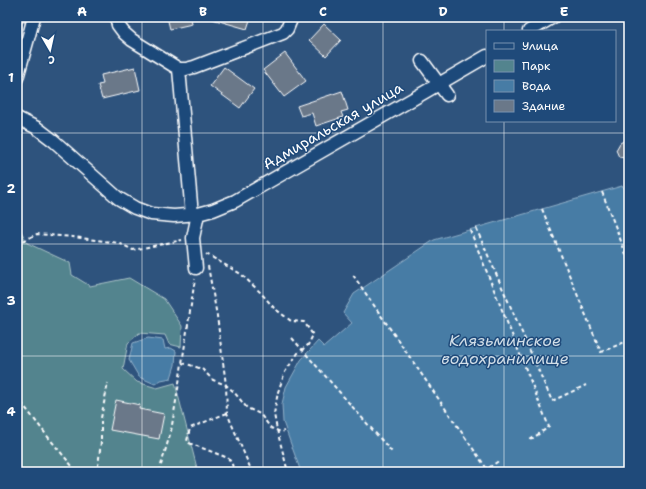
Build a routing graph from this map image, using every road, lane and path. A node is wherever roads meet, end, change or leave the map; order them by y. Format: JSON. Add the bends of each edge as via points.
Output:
{"nodes":[{"id":1,"x":34,"y":17,"type":"edge"},
{"id":2,"x":116,"y":17,"type":"edge"},
{"id":3,"x":292,"y":17,"type":"edge"},
{"id":4,"x":553,"y":17,"type":"edge"},
{"id":5,"x":531,"y":30,"type":"edge"},
{"id":6,"x":486,"y":57,"type":"edge"},
{"id":7,"x":422,"y":61,"type":"dead end"},
{"id":8,"x":179,"y":68,"type":"junction"},
{"id":9,"x":17,"y":78,"type":"edge"},
{"id":10,"x":439,"y":84,"type":"junction"},
{"id":11,"x":446,"y":95,"type":"dead end"},
{"id":12,"x":17,"y":118,"type":"edge"},
{"id":13,"x":602,"y":192,"type":"dead end"},
{"id":14,"x":542,"y":209,"type":"dead end"},
{"id":15,"x":195,"y":214,"type":"junction"},
{"id":16,"x":476,"y":228,"type":"dead end"},
{"id":17,"x":470,"y":230,"type":"dead end"},
{"id":18,"x":193,"y":238,"type":"junction"},
{"id":19,"x":17,"y":244,"type":"edge"},
{"id":20,"x":205,"y":248,"type":"dead end"},
{"id":21,"x":206,"y":254,"type":"junction"},
{"id":22,"x":629,"y":262,"type":"edge"},
{"id":23,"x":196,"y":268,"type":"joint"},
{"id":24,"x":353,"y":275,"type":"dead end"},
{"id":25,"x":292,"y":338,"type":"dead end"},
{"id":26,"x":625,"y":342,"type":"dead end"},
{"id":27,"x":182,"y":364,"type":"junction"},
{"id":28,"x":108,"y":383,"type":"dead end"},
{"id":29,"x":226,"y":385,"type":"junction"},
{"id":30,"x":586,"y":385,"type":"dead end"},
{"id":31,"x":17,"y":397,"type":"edge"},
{"id":32,"x":227,"y":413,"type":"junction"},
{"id":33,"x":277,"y":430,"type":"junction"},
{"id":34,"x":284,"y":431,"type":"dead end"},
{"id":35,"x":530,"y":440,"type":"dead end"},
{"id":36,"x":392,"y":452,"type":"dead end"},
{"id":37,"x":500,"y":460,"type":"dead end"},
{"id":38,"x":77,"y":472,"type":"edge"},
{"id":39,"x":93,"y":472,"type":"edge"},
{"id":40,"x":159,"y":472,"type":"edge"},
{"id":41,"x":235,"y":472,"type":"edge"},
{"id":42,"x":252,"y":472,"type":"edge"},
{"id":43,"x":288,"y":472,"type":"edge"}],
"edges":[{"from":1,"to":9,"type":"street"},
{"from":2,"to":8,"type":"street","via":[[118,25],[132,40]]},
{"from":3,"to":8,"type":"street","via":[[283,33],[194,67]]},
{"from":4,"to":5,"type":"street"},
{"from":6,"to":10,"type":"street","name":"Адмиральская улица"},
{"from":7,"to":10,"type":"street"},
{"from":8,"to":15,"type":"street"},
{"from":10,"to":11,"type":"street"},
{"from":10,"to":15,"type":"street","name":"Адмиральская улица","via":[[235,201]]},
{"from":12,"to":15,"type":"street","name":"Адмиральская улица","via":[[37,128],[118,198],[135,208],[151,214]]},
{"from":13,"to":22,"type":"path"},
{"from":14,"to":26,"type":"path","via":[[601,352]]},
{"from":15,"to":18,"type":"street"},
{"from":16,"to":30,"type":"path","via":[[552,401]]},
{"from":17,"to":35,"type":"path","via":[[549,427]]},
{"from":18,"to":19,"type":"path","via":[[133,250],[119,243],[37,234]]},
{"from":18,"to":23,"type":"street"},
{"from":20,"to":21,"type":"path"},
{"from":21,"to":29,"type":"path"},
{"from":21,"to":33,"type":"path","via":[[242,274],[274,308],[291,321],[304,322],[313,335],[308,345],[298,353],[285,372],[274,414]]},
{"from":23,"to":27,"type":"path"},
{"from":24,"to":37,"type":"path","via":[[487,469]]},
{"from":25,"to":36,"type":"path"},
{"from":27,"to":29,"type":"path","via":[[202,369],[213,380]]},
{"from":27,"to":40,"type":"path","via":[[171,431]]},
{"from":28,"to":39,"type":"path","via":[[101,418],[98,466]]},
{"from":29,"to":32,"type":"path"},
{"from":29,"to":33,"type":"path","via":[[248,408],[260,414],[271,428]]},
{"from":31,"to":38,"type":"path"},
{"from":32,"to":41,"type":"path","via":[[190,428],[186,441],[228,458]]},
{"from":32,"to":42,"type":"path"},
{"from":33,"to":34,"type":"path"},
{"from":33,"to":43,"type":"path"}]}
